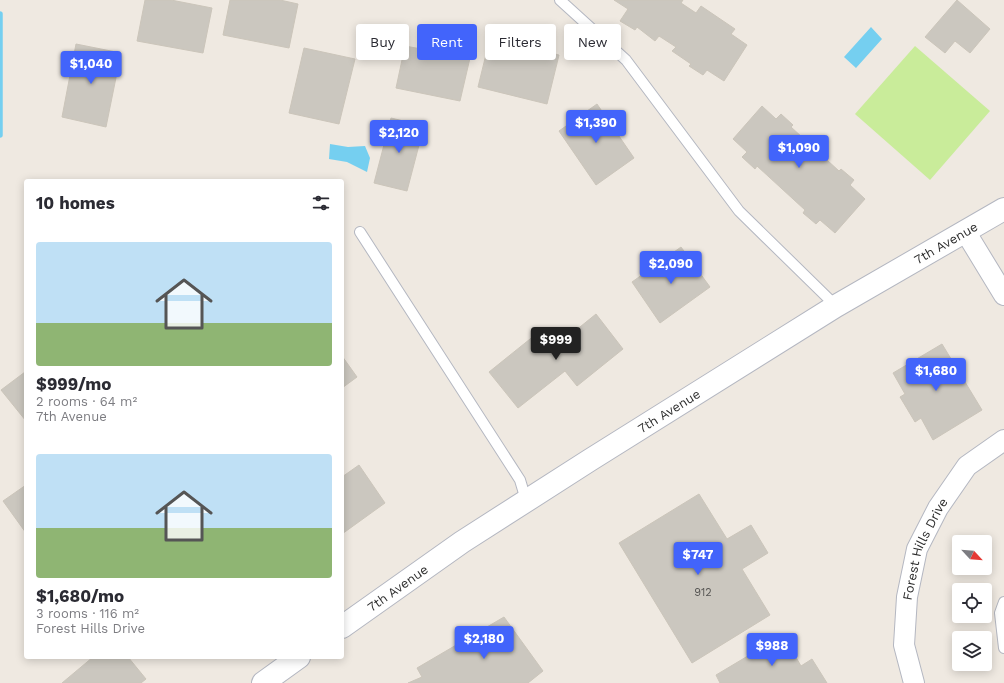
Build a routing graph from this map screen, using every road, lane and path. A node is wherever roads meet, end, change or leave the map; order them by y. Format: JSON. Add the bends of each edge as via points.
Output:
{"nodes":[{"id":1,"x":560,"y":0,"type":"edge"},
{"id":2,"x":1004,"y":209,"type":"edge"},
{"id":3,"x":965,"y":231,"type":"junction"},
{"id":4,"x":360,"y":232,"type":"dead end"},
{"id":5,"x":1004,"y":295,"type":"edge"},
{"id":6,"x":836,"y":306,"type":"junction"},
{"id":7,"x":1004,"y":440,"type":"edge"},
{"id":8,"x":526,"y":500,"type":"junction"},
{"id":9,"x":1004,"y":602,"type":"edge"},
{"id":10,"x":344,"y":626,"type":"edge"},
{"id":11,"x":1004,"y":648,"type":"edge"},
{"id":12,"x":297,"y":659,"type":"edge"},
{"id":13,"x":263,"y":683,"type":"edge"},
{"id":14,"x":914,"y":683,"type":"edge"}],
"edges":[{"from":1,"to":6,"type":"lane","via":[[626,60],[739,211]]},
{"from":2,"to":3,"type":"street","name":"7th Avenue"},
{"from":3,"to":5,"type":"street"},
{"from":3,"to":6,"type":"street","name":"7th Avenue"},
{"from":4,"to":8,"type":"lane","via":[[520,480]]},
{"from":6,"to":8,"type":"street","name":"7th Avenue"},
{"from":7,"to":14,"type":"street","name":"Forest Hills Drive","via":[[967,466],[938,508],[917,549],[907,597],[904,645]]},
{"from":8,"to":10,"type":"street","name":"7th Avenue"},
{"from":9,"to":11,"type":"lane","via":[[1000,613]]},
{"from":12,"to":13,"type":"street"}]}
